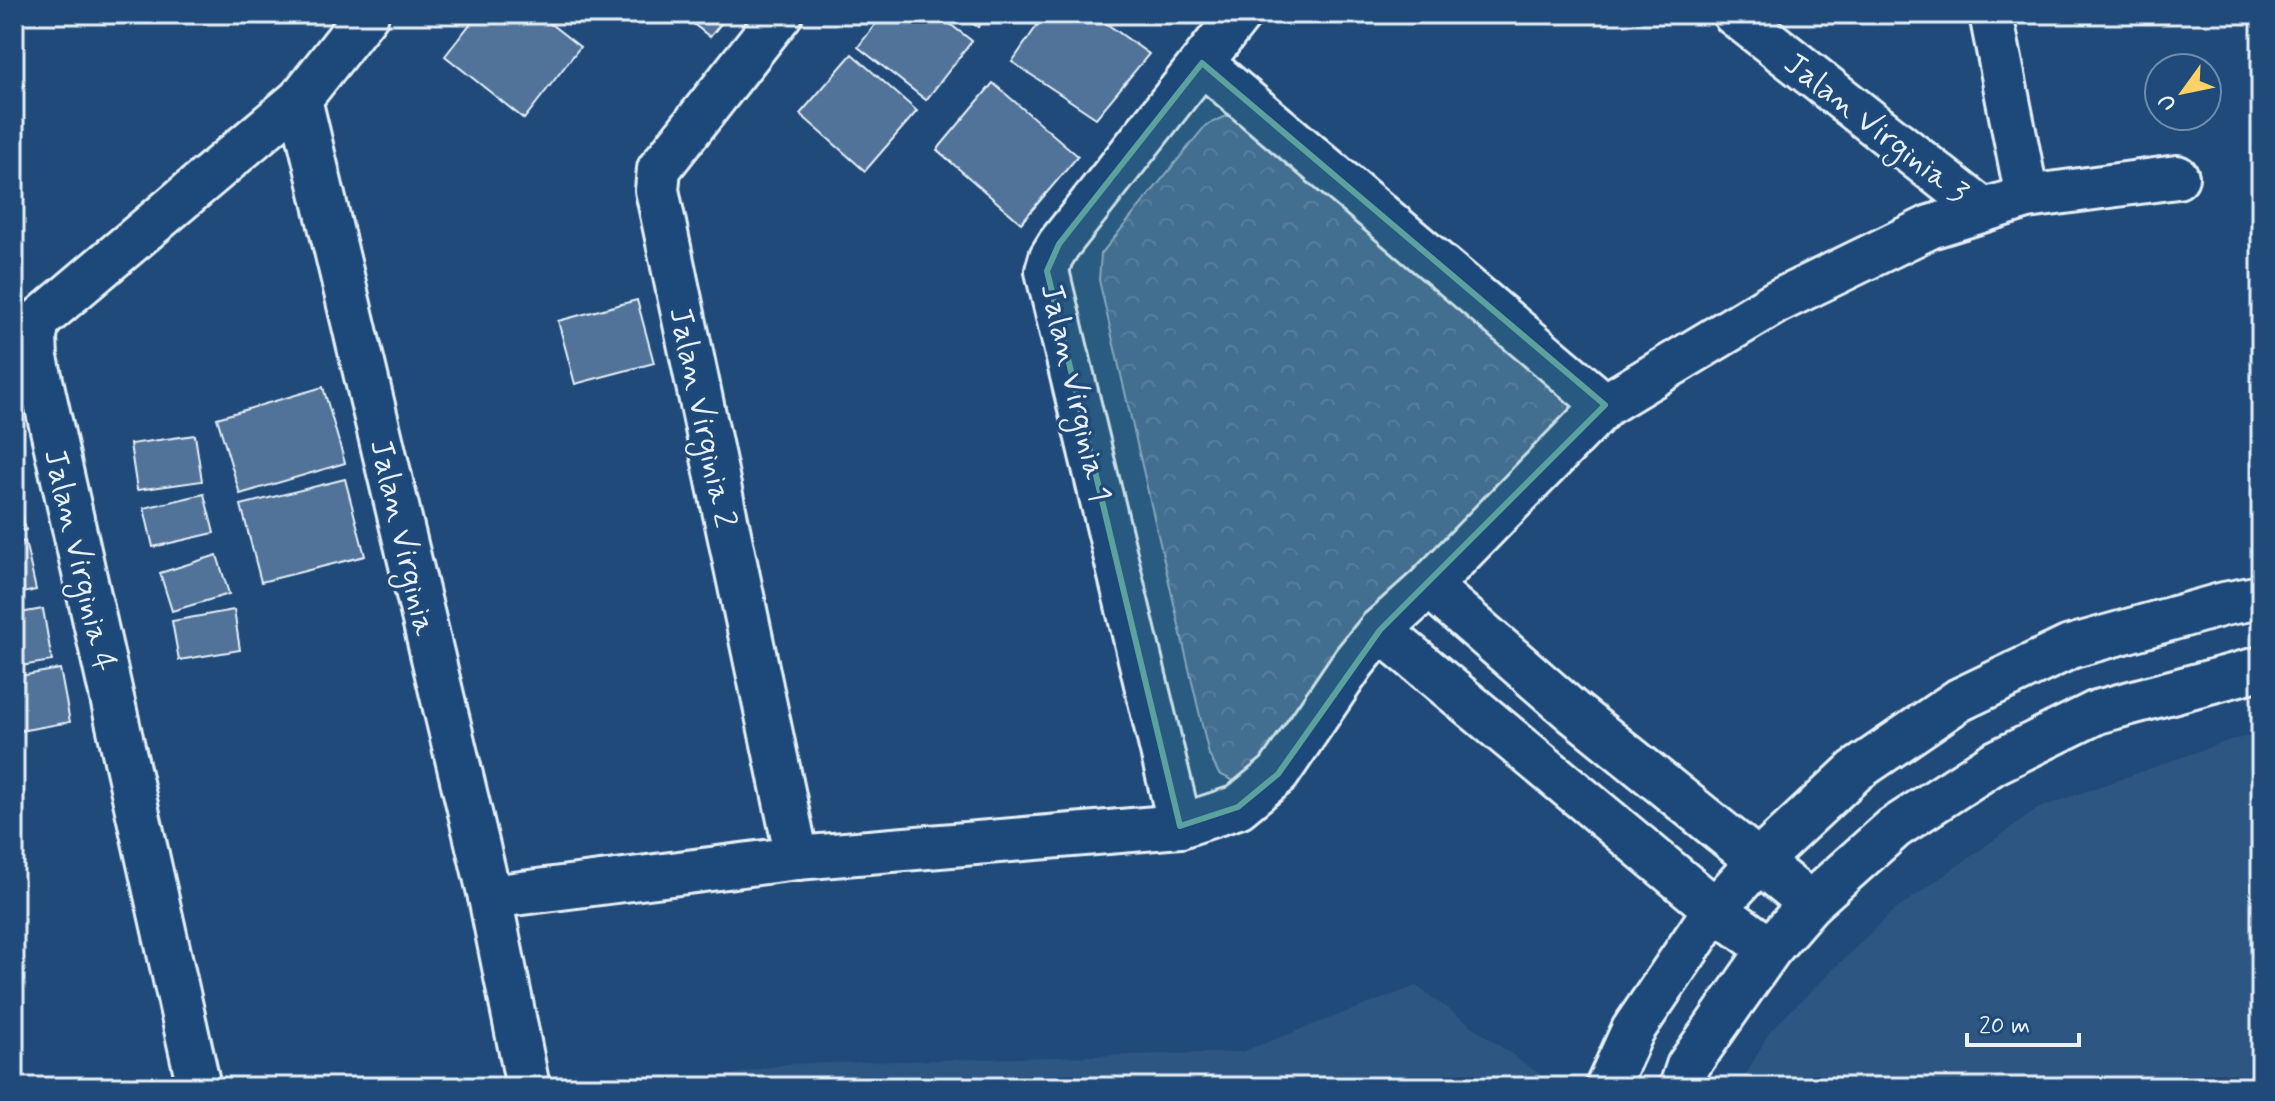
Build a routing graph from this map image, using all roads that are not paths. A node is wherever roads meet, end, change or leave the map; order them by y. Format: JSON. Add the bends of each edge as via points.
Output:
{"nodes":[{"id":1,"x":367,"y":14,"type":"edge"},
{"id":2,"x":781,"y":14,"type":"edge"},
{"id":3,"x":1240,"y":14,"type":"edge"},
{"id":4,"x":1734,"y":14,"type":"edge"},
{"id":5,"x":1991,"y":14,"type":"edge"},
{"id":6,"x":1202,"y":63,"type":"junction"},
{"id":7,"x":300,"y":99,"type":"junction"},
{"id":8,"x":2177,"y":177,"type":"dead end"},
{"id":9,"x":2027,"y":197,"type":"junction"},
{"id":10,"x":1983,"y":210,"type":"junction"},
{"id":11,"x":1605,"y":405,"type":"junction"},
{"id":12,"x":1429,"y":586,"type":"junction"},
{"id":13,"x":2261,"y":597,"type":"edge"},
{"id":14,"x":1380,"y":630,"type":"junction"},
{"id":15,"x":2261,"y":668,"type":"edge"},
{"id":16,"x":1180,"y":826,"type":"junction"},
{"id":17,"x":797,"y":858,"type":"junction"},
{"id":18,"x":1759,"y":861,"type":"junction"},
{"id":19,"x":490,"y":897,"type":"junction"},
{"id":20,"x":1810,"y":903,"type":"junction"},
{"id":21,"x":1715,"y":909,"type":"junction"},
{"id":22,"x":1770,"y":949,"type":"junction"},
{"id":23,"x":527,"y":1082,"type":"dead end"},
{"id":24,"x":199,"y":1087,"type":"edge"},
{"id":25,"x":1607,"y":1087,"type":"edge"},
{"id":26,"x":1681,"y":1087,"type":"edge"}],
"edges":[{"from":1,"to":7,"type":"street"},
{"from":2,"to":17,"type":"street","name":"Jalan Virginia 2","via":[[659,169],[657,190]]},
{"from":3,"to":6,"type":"street","name":"Jalan Virginia 1"},
{"from":4,"to":10,"type":"street","name":"Jalan Virginia 3"},
{"from":5,"to":9,"type":"street"},
{"from":6,"to":11,"type":"street"},
{"from":6,"to":16,"type":"street","name":"Jalan Virginia 1","via":[[1059,244],[1047,271]]},
{"from":7,"to":19,"type":"street","name":"Jalan Virginia"},
{"from":7,"to":24,"type":"street","name":"Jalan Virginia 4","via":[[38,321],[35,337]]},
{"from":8,"to":9,"type":"street"},
{"from":9,"to":10,"type":"street"},
{"from":10,"to":11,"type":"street","via":[[1930,227],[1776,302]]},
{"from":11,"to":12,"type":"street"},
{"from":12,"to":14,"type":"street"},
{"from":12,"to":18,"type":"street","via":[[1572,711]]},
{"from":13,"to":18,"type":"street","via":[[2070,647],[1959,700],[1855,771]]},
{"from":14,"to":16,"type":"street","via":[[1278,774],[1238,807]]},
{"from":14,"to":21,"type":"street"},
{"from":15,"to":20,"type":"street","via":[[2097,712],[1994,763],[1894,828]]},
{"from":16,"to":17,"type":"street"},
{"from":17,"to":19,"type":"street"},
{"from":18,"to":20,"type":"street"},
{"from":18,"to":21,"type":"street"},
{"from":19,"to":23,"type":"street","name":"Jalan Virginia"},
{"from":20,"to":22,"type":"street"},
{"from":21,"to":22,"type":"street"},
{"from":21,"to":25,"type":"street","via":[[1633,1030]]},
{"from":22,"to":26,"type":"street","via":[[1688,1066]]}]}
